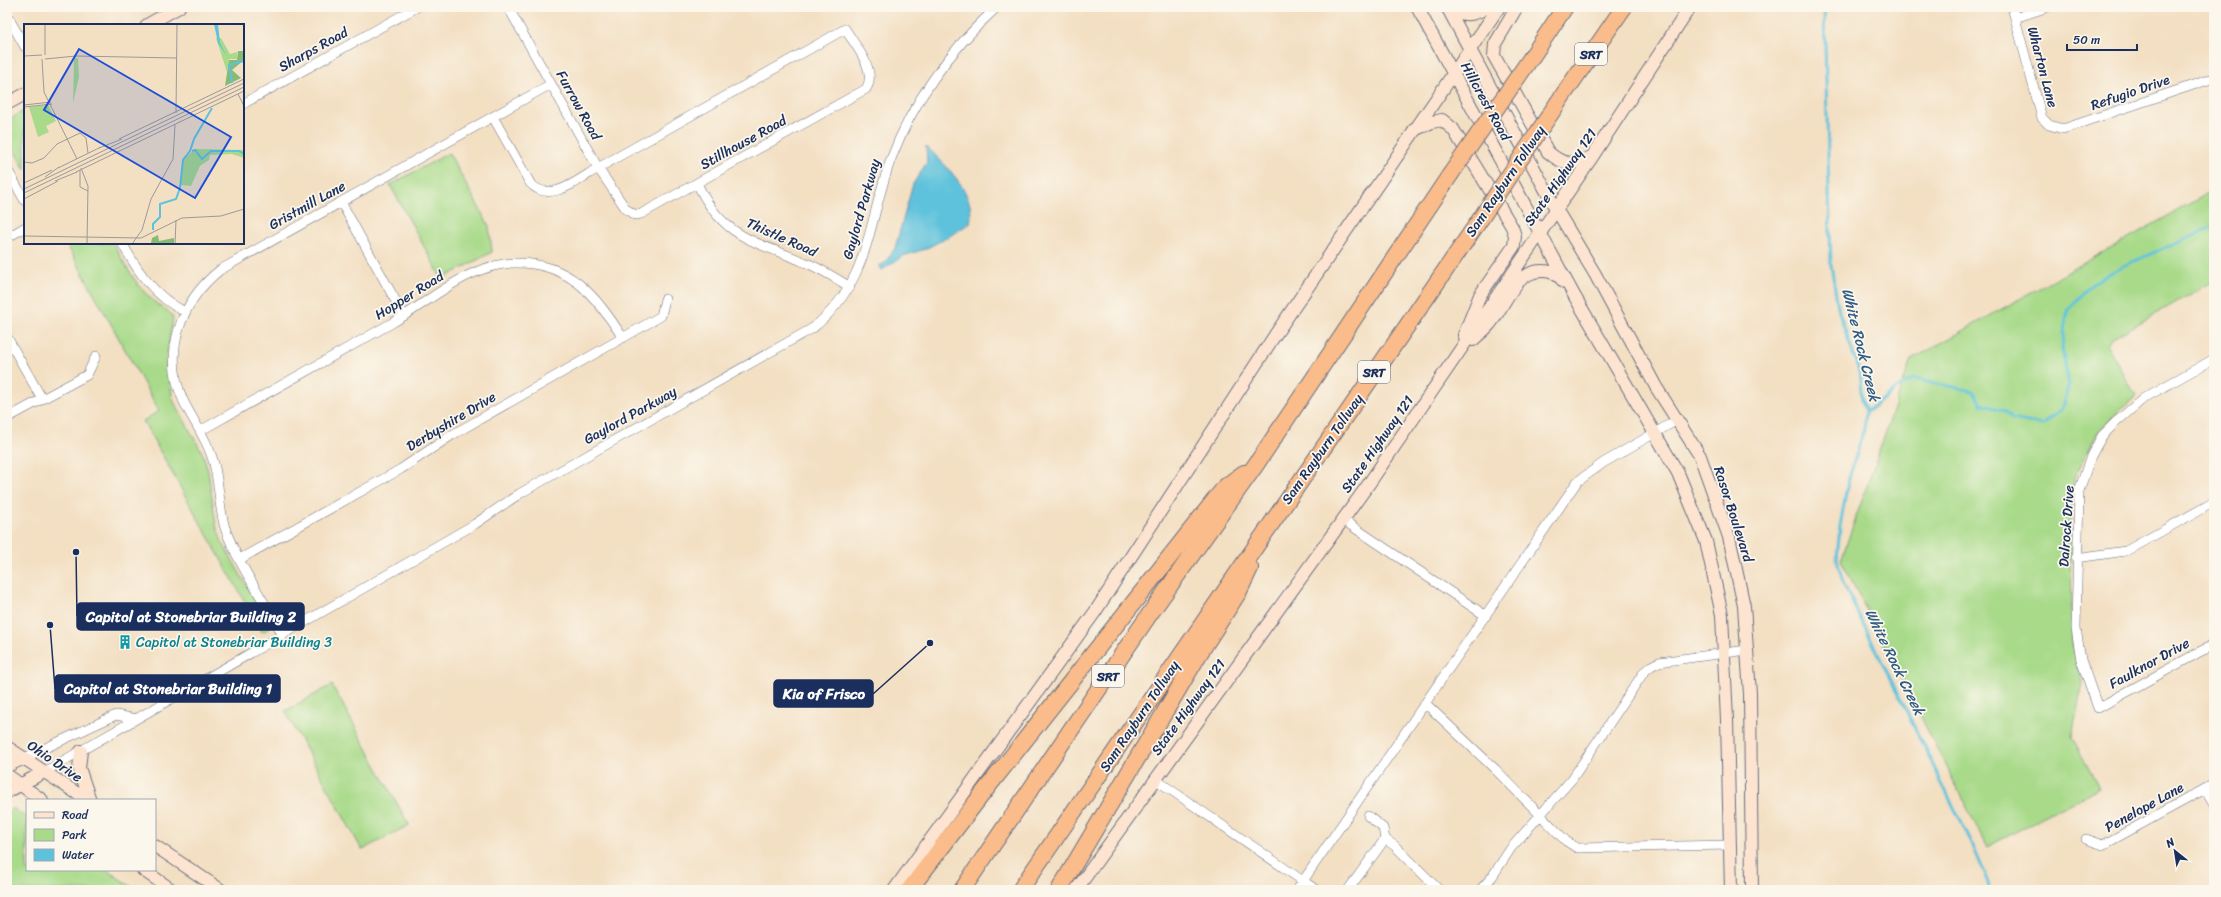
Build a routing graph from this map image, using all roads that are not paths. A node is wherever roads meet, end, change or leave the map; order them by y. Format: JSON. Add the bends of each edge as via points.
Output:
{"nodes":[{"id":1,"x":179,"y":7,"type":"edge"},
{"id":2,"x":417,"y":7,"type":"edge"},
{"id":3,"x":508,"y":7,"type":"edge"},
{"id":4,"x":997,"y":7,"type":"edge"},
{"id":5,"x":1417,"y":7,"type":"edge"},
{"id":6,"x":1447,"y":7,"type":"edge"},
{"id":7,"x":1487,"y":7,"type":"edge"},
{"id":8,"x":1499,"y":7,"type":"edge"},
{"id":9,"x":1517,"y":7,"type":"edge"},
{"id":10,"x":1566,"y":7,"type":"edge"},
{"id":11,"x":1624,"y":7,"type":"edge"},
{"id":12,"x":1690,"y":7,"type":"edge"},
{"id":13,"x":2012,"y":7,"type":"edge"},
{"id":14,"x":2048,"y":7,"type":"edge"},
{"id":15,"x":7,"y":15,"type":"edge"},
{"id":16,"x":2015,"y":18,"type":"junction"},
{"id":17,"x":149,"y":24,"type":"edge"},
{"id":18,"x":24,"y":45,"type":"edge"},
{"id":19,"x":1471,"y":50,"type":"junction"},
{"id":20,"x":1454,"y":72,"type":"junction"},
{"id":21,"x":2214,"y":78,"type":"edge"},
{"id":22,"x":551,"y":84,"type":"junction"},
{"id":23,"x":24,"y":95,"type":"edge"},
{"id":24,"x":244,"y":103,"type":"edge"},
{"id":25,"x":7,"y":104,"type":"edge"},
{"id":26,"x":493,"y":117,"type":"junction"},
{"id":27,"x":2054,"y":128,"type":"joint"},
{"id":28,"x":1414,"y":130,"type":"junction"},
{"id":29,"x":1592,"y":157,"type":"junction"},
{"id":30,"x":598,"y":168,"type":"junction"},
{"id":31,"x":7,"y":169,"type":"edge"},
{"id":32,"x":697,"y":183,"type":"junction"},
{"id":33,"x":24,"y":199,"type":"edge"},
{"id":34,"x":341,"y":202,"type":"junction"},
{"id":35,"x":1556,"y":209,"type":"junction"},
{"id":36,"x":631,"y":213,"type":"joint"},
{"id":37,"x":24,"y":228,"type":"edge"},
{"id":38,"x":1540,"y":231,"type":"junction"},
{"id":39,"x":7,"y":238,"type":"edge"},
{"id":40,"x":123,"y":244,"type":"edge"},
{"id":41,"x":850,"y":287,"type":"junction"},
{"id":42,"x":1573,"y":293,"type":"junction"},
{"id":43,"x":665,"y":299,"type":"dead end"},
{"id":44,"x":185,"y":312,"type":"junction"},
{"id":45,"x":404,"y":316,"type":"junction"},
{"id":46,"x":7,"y":338,"type":"edge"},
{"id":47,"x":623,"y":338,"type":"junction"},
{"id":48,"x":96,"y":356,"type":"dead end"},
{"id":49,"x":1456,"y":356,"type":"junction"},
{"id":50,"x":2214,"y":359,"type":"edge"},
{"id":51,"x":42,"y":399,"type":"junction"},
{"id":52,"x":7,"y":418,"type":"edge"},
{"id":53,"x":1677,"y":420,"type":"junction"},
{"id":54,"x":200,"y":431,"type":"junction"},
{"id":55,"x":1655,"y":433,"type":"junction"},
{"id":56,"x":1257,"y":463,"type":"junction"},
{"id":57,"x":2214,"y":502,"type":"edge"},
{"id":58,"x":1343,"y":520,"type":"junction"},
{"id":59,"x":1272,"y":521,"type":"junction"},
{"id":60,"x":2076,"y":558,"type":"junction"},
{"id":61,"x":240,"y":559,"type":"junction"},
{"id":62,"x":1486,"y":616,"type":"junction"},
{"id":63,"x":283,"y":636,"type":"junction"},
{"id":64,"x":2214,"y":644,"type":"edge"},
{"id":65,"x":1747,"y":650,"type":"junction"},
{"id":66,"x":1724,"y":653,"type":"junction"},
{"id":67,"x":1426,"y":704,"type":"junction"},
{"id":68,"x":2098,"y":708,"type":"joint"},
{"id":69,"x":136,"y":719,"type":"junction"},
{"id":70,"x":7,"y":747,"type":"edge"},
{"id":71,"x":81,"y":751,"type":"junction"},
{"id":72,"x":24,"y":758,"type":"junction"},
{"id":73,"x":7,"y":766,"type":"edge"},
{"id":74,"x":44,"y":772,"type":"junction"},
{"id":75,"x":7,"y":775,"type":"edge"},
{"id":76,"x":1155,"y":779,"type":"junction"},
{"id":77,"x":2214,"y":784,"type":"edge"},
{"id":78,"x":21,"y":785,"type":"junction"},
{"id":79,"x":2206,"y":789,"type":"junction"},
{"id":80,"x":7,"y":792,"type":"edge"},
{"id":81,"x":41,"y":799,"type":"edge"},
{"id":82,"x":86,"y":799,"type":"edge"},
{"id":83,"x":88,"y":799,"type":"edge"},
{"id":84,"x":2214,"y":804,"type":"edge"},
{"id":85,"x":1540,"y":814,"type":"junction"},
{"id":86,"x":1368,"y":816,"type":"dead end"},
{"id":87,"x":1385,"y":839,"type":"junction"},
{"id":88,"x":2086,"y":839,"type":"dead end"},
{"id":89,"x":1730,"y":845,"type":"junction"},
{"id":90,"x":156,"y":847,"type":"edge"},
{"id":91,"x":144,"y":871,"type":"edge"},
{"id":92,"x":1303,"y":881,"type":"junction"},
{"id":93,"x":172,"y":890,"type":"edge"},
{"id":94,"x":220,"y":890,"type":"edge"},
{"id":95,"x":894,"y":890,"type":"edge"},
{"id":96,"x":910,"y":890,"type":"edge"},
{"id":97,"x":962,"y":890,"type":"edge"},
{"id":98,"x":1020,"y":890,"type":"edge"},
{"id":99,"x":1059,"y":890,"type":"edge"},
{"id":100,"x":1076,"y":890,"type":"edge"},
{"id":101,"x":1297,"y":890,"type":"edge"},
{"id":102,"x":1317,"y":890,"type":"edge"},
{"id":103,"x":1348,"y":890,"type":"edge"},
{"id":104,"x":1439,"y":890,"type":"edge"},
{"id":105,"x":1480,"y":890,"type":"edge"},
{"id":106,"x":1731,"y":890,"type":"edge"},
{"id":107,"x":1752,"y":890,"type":"edge"}],
"edges":[{"from":1,"to":17,"type":"main road"},
{"from":2,"to":24,"type":"street","name":"Sharps Road"},
{"from":3,"to":22,"type":"street","name":"Furrow Road"},
{"from":4,"to":41,"type":"street","name":"Gaylord Parkway","via":[[951,55],[913,111],[892,158],[865,253]]},
{"from":5,"to":20,"type":"main road","name":"Hillcrest Road"},
{"from":6,"to":7,"type":"main road","via":[[1463,15],[1472,15]]},
{"from":6,"to":19,"type":"main road","name":"Hillcrest Road"},
{"from":8,"to":19,"type":"main road"},
{"from":9,"to":29,"type":"main road","via":[[1495,44],[1494,56],[1548,152],[1559,161],[1572,164]]},
{"from":10,"to":56,"type":"highway","number":"SRT","bridge":true},
{"from":11,"to":59,"type":"highway","name":"Sam Rayburn Tollway","number":"SRT","bridge":true},
{"from":12,"to":29,"type":"main road","name":"State Highway 121"},
{"from":13,"to":16,"type":"street","name":"Wharton Lane"},
{"from":14,"to":16,"type":"street"},
{"from":15,"to":18,"type":"street"},
{"from":16,"to":27,"type":"street","name":"Wharton Lane","via":[[2042,118]]},
{"from":19,"to":20,"type":"main road"},
{"from":19,"to":35,"type":"main road","name":"Hillcrest Road"},
{"from":20,"to":28,"type":"main road"},
{"from":20,"to":38,"type":"main road","name":"Hillcrest Road"},
{"from":21,"to":27,"type":"street","name":"Refugio Drive","via":[[2063,129]]},
{"from":22,"to":26,"type":"street","name":"Gristmill Lane"},
{"from":22,"to":30,"type":"street","name":"Furrow Road"},
{"from":23,"to":25,"type":"main road"},
{"from":26,"to":30,"type":"street","via":[[528,180],[538,190],[555,192]]},
{"from":26,"to":34,"type":"street","name":"Gristmill Lane"},
{"from":28,"to":49,"type":"main road","via":[[1442,120],[1453,129],[1515,236],[1514,246],[1480,295]]},
{"from":28,"to":95,"type":"main road","via":[[1275,335],[1095,612]]},
{"from":29,"to":35,"type":"main road","name":"State Highway 121"},
{"from":30,"to":32,"type":"street","name":"Stillhouse Road","via":[[845,29],[868,70],[870,80],[866,89]]},
{"from":30,"to":36,"type":"street","name":"Furrow Road"},
{"from":31,"to":33,"type":"street"},
{"from":32,"to":36,"type":"street","name":"Stillhouse Road","via":[[641,214]]},
{"from":32,"to":41,"type":"street","name":"Thistle Road","via":[[713,210],[738,234],[760,246],[814,266]]},
{"from":34,"to":44,"type":"street","name":"Gristmill Lane","via":[[220,270],[201,287]]},
{"from":34,"to":45,"type":"street"},
{"from":35,"to":38,"type":"main road","name":"State Highway 121"},
{"from":35,"to":53,"type":"main road","name":"Rasor Boulevard"},
{"from":37,"to":39,"type":"street"},
{"from":38,"to":42,"type":"main road"},
{"from":38,"to":49,"type":"main road","name":"State Highway 121"},
{"from":40,"to":44,"type":"street","via":[[147,283],[166,301]]},
{"from":41,"to":63,"type":"street","name":"Gaylord Parkway","via":[[828,315],[796,340],[519,494],[475,524]]},
{"from":42,"to":49,"type":"main road","via":[[1555,273],[1538,271],[1528,274],[1519,280],[1489,325]]},
{"from":42,"to":55,"type":"main road"},
{"from":43,"to":47,"type":"street","name":"Derbyshire Drive","via":[[662,316]]},
{"from":44,"to":54,"type":"street","name":"Gristmill Lane","via":[[175,343],[175,370],[183,399]]},
{"from":45,"to":47,"type":"street","name":"Hopper Road","via":[[476,271],[505,264],[529,264],[561,273],[584,287],[601,305]]},
{"from":45,"to":54,"type":"street","name":"Hopper Road"},
{"from":46,"to":51,"type":"street"},
{"from":47,"to":61,"type":"street","name":"Derbyshire Drive","via":[[452,435],[401,469]]},
{"from":48,"to":51,"type":"street","via":[[87,375]]},
{"from":49,"to":58,"type":"main road","name":"State Highway 121"},
{"from":50,"to":60,"type":"street","name":"Dalrock Drive","via":[[2144,398],[2102,436],[2091,456],[2079,491]]},
{"from":51,"to":52,"type":"street"},
{"from":53,"to":55,"type":"street"},
{"from":53,"to":65,"type":"main road","name":"Rasor Boulevard","via":[[1700,456],[1729,537],[1744,606]]},
{"from":54,"to":61,"type":"street","name":"Gristmill Lane","via":[[212,459],[224,524]]},
{"from":55,"to":62,"type":"street","via":[[1577,482]]},
{"from":55,"to":66,"type":"main road","via":[[1678,473],[1706,541],[1722,615]]},
{"from":56,"to":96,"type":"highway","via":[[1225,487],[983,793]]},
{"from":56,"to":97,"type":"highway","number":"SRT","via":[[1149,615]]},
{"from":57,"to":60,"type":"street","via":[[2126,551]]},
{"from":58,"to":62,"type":"street"},
{"from":58,"to":76,"type":"main road","name":"State Highway 121"},
{"from":59,"to":98,"type":"highway","name":"Sam Rayburn Tollway","number":"SRT"},
{"from":59,"to":99,"type":"highway","via":[[1238,593]]},
{"from":60,"to":68,"type":"street","name":"Dalrock Drive","via":[[2076,628],[2081,660]]},
{"from":61,"to":63,"type":"street","name":"Gristmill Lane"},
{"from":62,"to":67,"type":"street"},
{"from":63,"to":69,"type":"street","name":"Gaylord Parkway"},
{"from":64,"to":68,"type":"street","name":"Faulknor Drive"},
{"from":65,"to":66,"type":"street"},
{"from":65,"to":107,"type":"main road","name":"Rasor Boulevard","via":[[1750,694]]},
{"from":66,"to":85,"type":"street","via":[[1659,662],[1644,672],[1572,779]]},
{"from":66,"to":89,"type":"main road"},
{"from":67,"to":85,"type":"street"},
{"from":67,"to":92,"type":"street"},
{"from":69,"to":71,"type":"street","name":"Gaylord Parkway"},
{"from":69,"to":72,"type":"street","via":[[116,716]]},
{"from":70,"to":72,"type":"main road","name":"Ohio Drive"},
{"from":71,"to":74,"type":"street","name":"Gaylord Parkway"},
{"from":71,"to":83,"type":"main road","via":[[79,768]]},
{"from":72,"to":73,"type":"main road"},
{"from":72,"to":74,"type":"main road","name":"Ohio Drive"},
{"from":74,"to":78,"type":"main road","name":"Gaylord Parkway"},
{"from":74,"to":82,"type":"main road","name":"Ohio Drive"},
{"from":75,"to":78,"type":"main road"},
{"from":76,"to":92,"type":"street"},
{"from":76,"to":100,"type":"main road","name":"State Highway 121"},
{"from":77,"to":79,"type":"street","name":"Penelope Lane"},
{"from":78,"to":80,"type":"main road","name":"Gaylord Parkway"},
{"from":78,"to":81,"type":"main road"},
{"from":79,"to":84,"type":"street"},
{"from":79,"to":88,"type":"street","name":"Penelope Lane","via":[[2103,845]]},
{"from":85,"to":89,"type":"street","via":[[1566,841],[1577,848]]},
{"from":85,"to":105,"type":"street"},
{"from":86,"to":87,"type":"street","via":[[1383,828]]},
{"from":87,"to":103,"type":"street"},
{"from":87,"to":104,"type":"street"},
{"from":89,"to":106,"type":"main road"},
{"from":90,"to":94,"type":"main road"},
{"from":91,"to":93,"type":"main road"},
{"from":92,"to":101,"type":"street"},
{"from":92,"to":102,"type":"street"}]}
